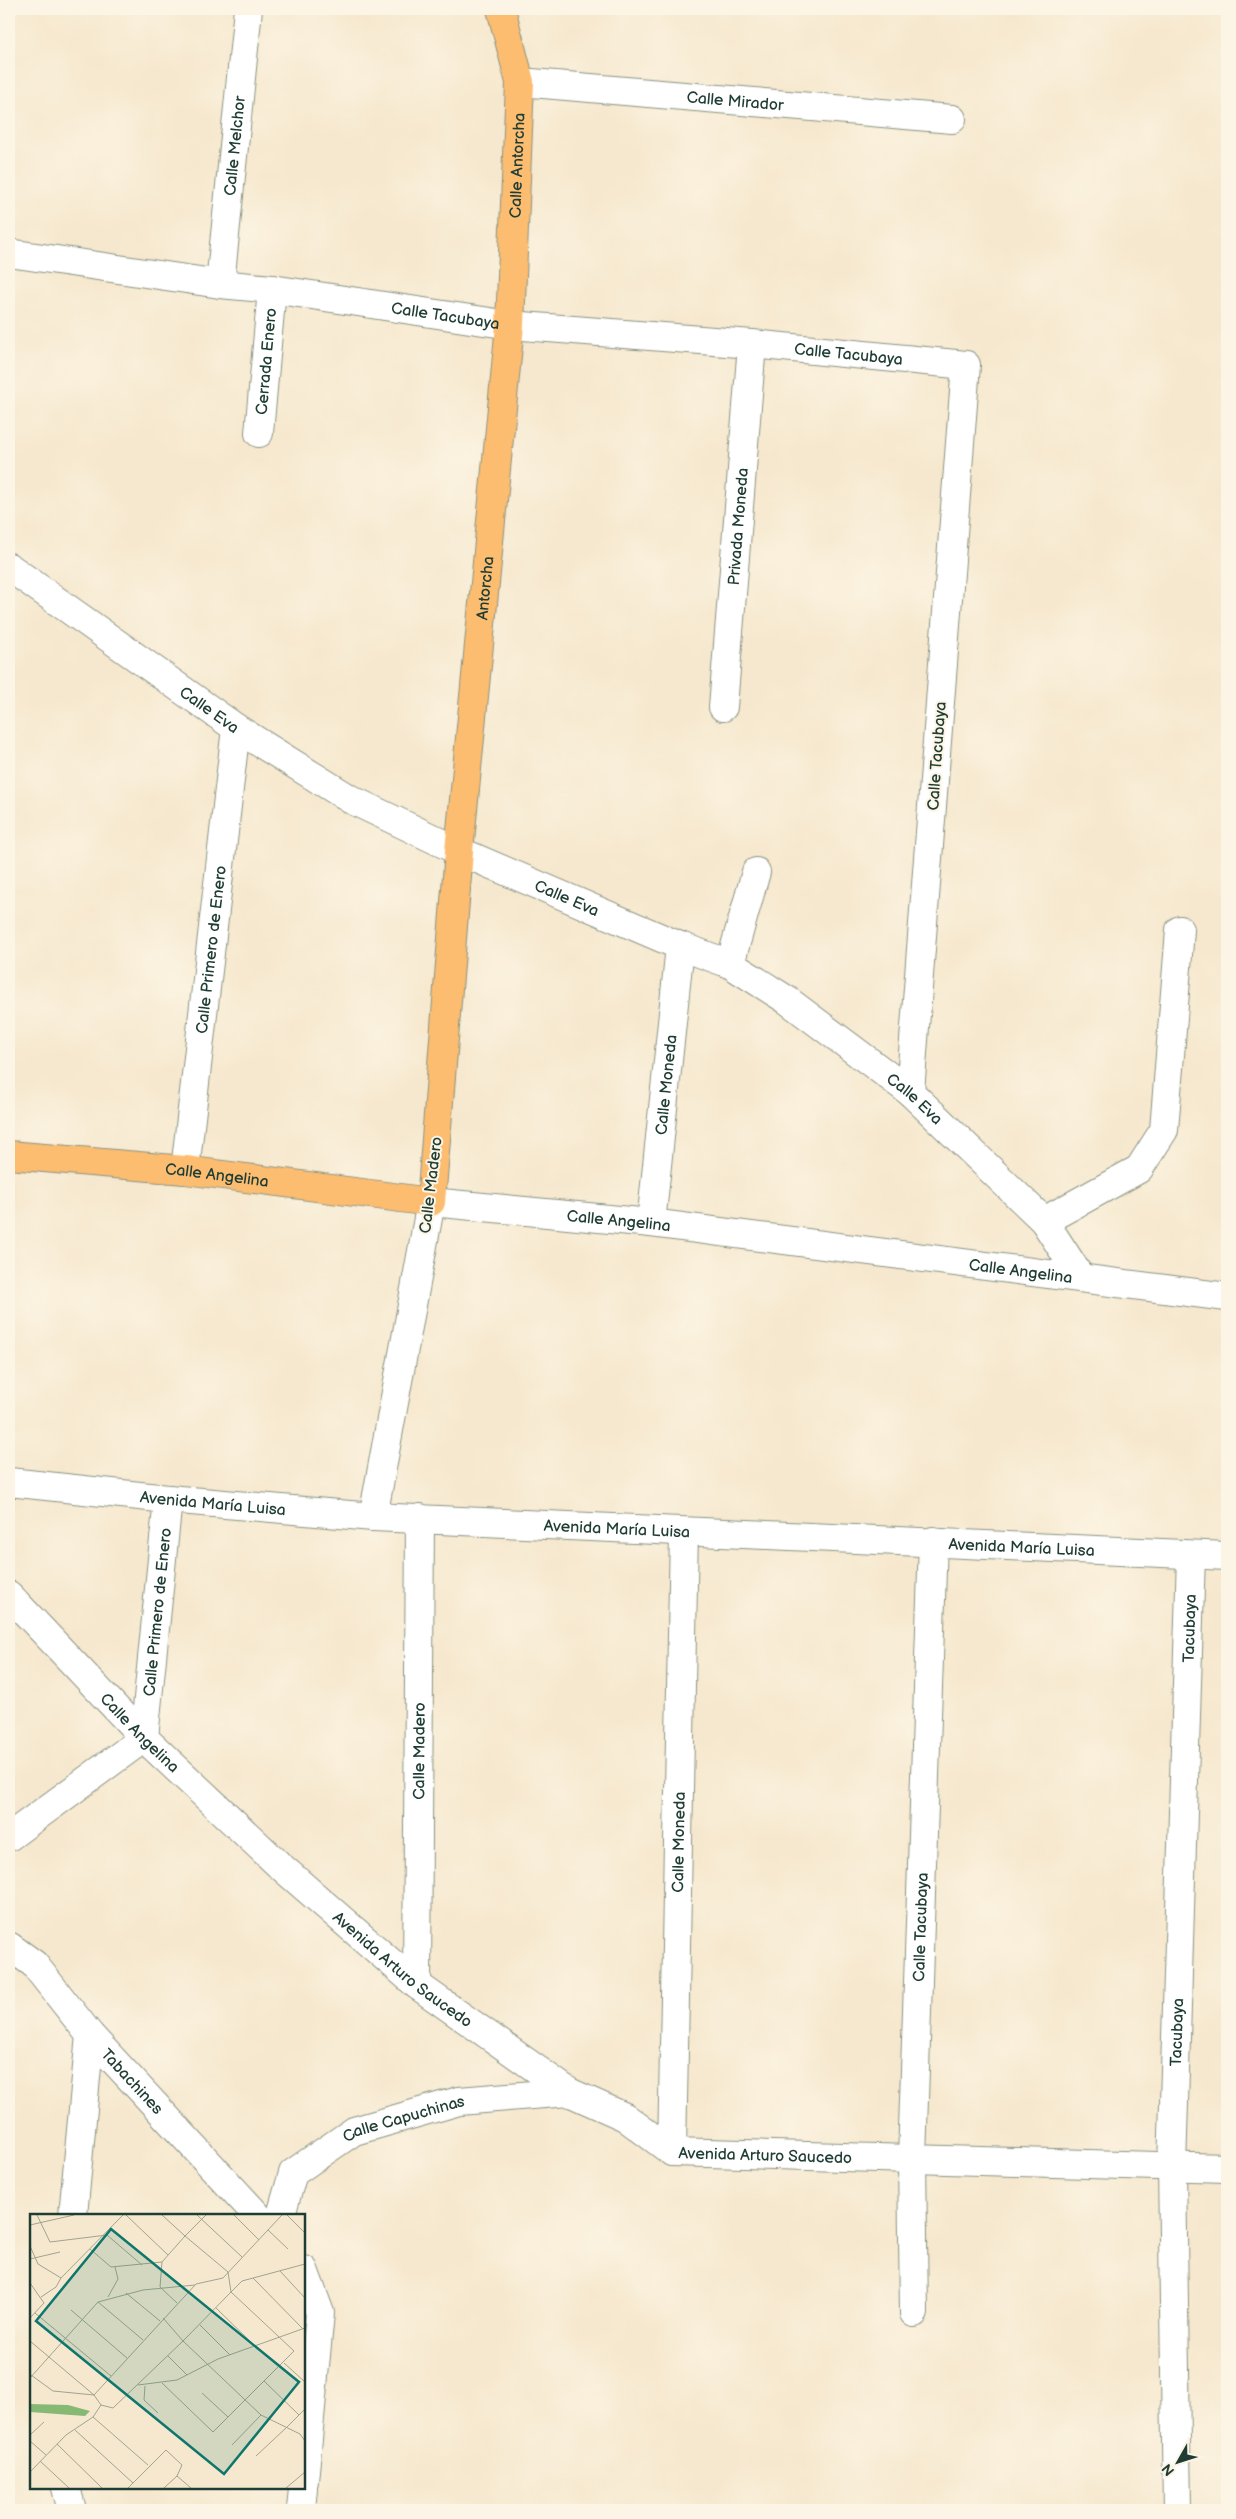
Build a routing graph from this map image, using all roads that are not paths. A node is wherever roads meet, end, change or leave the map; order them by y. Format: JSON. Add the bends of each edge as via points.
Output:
{"nodes":[{"id":1,"x":248,"y":9,"type":"edge"},
{"id":2,"x":501,"y":9,"type":"edge"},
{"id":3,"x":520,"y":82,"type":"junction"},
{"id":4,"x":952,"y":118,"type":"dead end"},
{"id":5,"x":9,"y":253,"type":"edge"},
{"id":6,"x":220,"y":284,"type":"junction"},
{"id":7,"x":272,"y":289,"type":"junction"},
{"id":8,"x":510,"y":325,"type":"junction"},
{"id":9,"x":752,"y":344,"type":"junction"},
{"id":10,"x":258,"y":433,"type":"dead end"},
{"id":11,"x":9,"y":567,"type":"edge"},
{"id":12,"x":723,"y":707,"type":"dead end"},
{"id":13,"x":236,"y":728,"type":"junction"},
{"id":14,"x":459,"y":850,"type":"junction"},
{"id":15,"x":756,"y":872,"type":"dead end"},
{"id":16,"x":1180,"y":930,"type":"dead end"},
{"id":17,"x":680,"y":946,"type":"junction"},
{"id":18,"x":730,"y":964,"type":"junction"},
{"id":19,"x":910,"y":1092,"type":"junction"},
{"id":20,"x":9,"y":1155,"type":"edge"},
{"id":21,"x":185,"y":1170,"type":"junction"},
{"id":22,"x":431,"y":1202,"type":"junction"},
{"id":23,"x":1044,"y":1221,"type":"junction"},
{"id":24,"x":651,"y":1223,"type":"junction"},
{"id":25,"x":1081,"y":1278,"type":"junction"},
{"id":26,"x":1227,"y":1297,"type":"edge"},
{"id":27,"x":9,"y":1482,"type":"edge"},
{"id":28,"x":168,"y":1499,"type":"junction"},
{"id":29,"x":373,"y":1517,"type":"junction"},
{"id":30,"x":420,"y":1518,"type":"junction"},
{"id":31,"x":684,"y":1532,"type":"junction"},
{"id":32,"x":933,"y":1541,"type":"junction"},
{"id":33,"x":1191,"y":1555,"type":"junction"},
{"id":34,"x":1227,"y":1556,"type":"edge"},
{"id":35,"x":9,"y":1595,"type":"edge"},
{"id":36,"x":144,"y":1738,"type":"junction"},
{"id":37,"x":9,"y":1837,"type":"edge"},
{"id":38,"x":278,"y":1864,"type":"joint"},
{"id":39,"x":9,"y":1946,"type":"edge"},
{"id":40,"x":417,"y":1984,"type":"junction"},
{"id":41,"x":90,"y":2035,"type":"junction"},
{"id":42,"x":569,"y":2092,"type":"junction"},
{"id":43,"x":672,"y":2152,"type":"junction"},
{"id":44,"x":912,"y":2158,"type":"junction"},
{"id":45,"x":1172,"y":2168,"type":"junction"},
{"id":46,"x":1227,"y":2168,"type":"edge"},
{"id":47,"x":73,"y":2214,"type":"edge"},
{"id":48,"x":257,"y":2214,"type":"edge"},
{"id":49,"x":281,"y":2214,"type":"edge"},
{"id":50,"x":305,"y":2273,"type":"edge"},
{"id":51,"x":914,"y":2313,"type":"dead end"},
{"id":52,"x":305,"y":2470,"type":"edge"},
{"id":53,"x":66,"y":2489,"type":"edge"},
{"id":54,"x":303,"y":2489,"type":"edge"},
{"id":55,"x":72,"y":2510,"type":"edge"},
{"id":56,"x":301,"y":2510,"type":"edge"},
{"id":57,"x":1177,"y":2510,"type":"edge"}],
"edges":[{"from":1,"to":6,"type":"street","name":"Calle Melchor"},
{"from":2,"to":3,"type":"main road","name":"Calle Antorcha"},
{"from":3,"to":4,"type":"street","name":"Calle Mirador"},
{"from":3,"to":8,"type":"main road","name":"Calle Antorcha"},
{"from":5,"to":6,"type":"street","name":"Calle Tacubaya"},
{"from":6,"to":7,"type":"street","name":"Calle Tacubaya"},
{"from":7,"to":8,"type":"street","name":"Calle Tacubaya"},
{"from":7,"to":10,"type":"street","name":"Cerrada Enero"},
{"from":8,"to":9,"type":"street","name":"Calle Tacubaya"},
{"from":8,"to":14,"type":"main road","name":"Antorcha"},
{"from":9,"to":12,"type":"street","name":"Privada Moneda"},
{"from":9,"to":19,"type":"street","name":"Calle Tacubaya","via":[[966,365]]},
{"from":11,"to":13,"type":"street","name":"Calle Eva"},
{"from":13,"to":14,"type":"street","name":"Calle Eva","via":[[350,799]]},
{"from":13,"to":21,"type":"street","name":"Calle Primero de Enero"},
{"from":14,"to":17,"type":"street","name":"Calle Eva"},
{"from":14,"to":22,"type":"main road","name":"Calle Madero"},
{"from":15,"to":18,"type":"street"},
{"from":16,"to":23,"type":"street","via":[[1164,1130],[1139,1169]]},
{"from":17,"to":18,"type":"street","name":"Calle Eva"},
{"from":17,"to":24,"type":"street","name":"Calle Moneda"},
{"from":18,"to":19,"type":"street","name":"Calle Eva","via":[[787,1000]]},
{"from":19,"to":23,"type":"street","name":"Calle Eva"},
{"from":20,"to":21,"type":"main road","name":"Calle Angelina"},
{"from":21,"to":22,"type":"main road","name":"Calle Angelina"},
{"from":22,"to":24,"type":"street","name":"Calle Angelina"},
{"from":22,"to":29,"type":"street","name":"Calle Madero"},
{"from":23,"to":25,"type":"street","name":"Calle Eva"},
{"from":24,"to":25,"type":"street","name":"Calle Angelina"},
{"from":25,"to":26,"type":"street","name":"Calle Angelina"},
{"from":27,"to":28,"type":"street","name":"Avenida María Luisa"},
{"from":28,"to":29,"type":"street","name":"Avenida María Luisa"},
{"from":28,"to":36,"type":"street","name":"Calle Primero de Enero"},
{"from":29,"to":30,"type":"street","name":"Avenida María Luisa"},
{"from":30,"to":31,"type":"street","name":"Avenida María Luisa"},
{"from":30,"to":40,"type":"street","name":"Calle Madero"},
{"from":31,"to":32,"type":"street","name":"Avenida María Luisa"},
{"from":31,"to":43,"type":"street","name":"Calle Moneda"},
{"from":32,"to":33,"type":"street","name":"Avenida María Luisa"},
{"from":32,"to":44,"type":"street","name":"Calle Tacubaya"},
{"from":33,"to":34,"type":"street","name":"Avenida María Luisa"},
{"from":33,"to":45,"type":"street","name":"Tacubaya"},
{"from":35,"to":36,"type":"street","name":"Calle Angelina"},
{"from":36,"to":37,"type":"street"},
{"from":36,"to":38,"type":"street","name":"Calle Angelina"},
{"from":38,"to":40,"type":"street","name":"Avenida Arturo Saucedo"},
{"from":39,"to":41,"type":"street","name":"Tabachines","via":[[34,1964]]},
{"from":40,"to":42,"type":"street","name":"Avenida Arturo Saucedo"},
{"from":41,"to":47,"type":"street"},
{"from":41,"to":48,"type":"street","name":"Tabachines"},
{"from":42,"to":43,"type":"street","name":"Avenida Arturo Saucedo","via":[[625,2117]]},
{"from":42,"to":49,"type":"street","name":"Calle Capuchinas","via":[[459,2101],[354,2131],[293,2173]]},
{"from":43,"to":44,"type":"street","name":"Avenida Arturo Saucedo"},
{"from":44,"to":45,"type":"street","name":"Avenida Arturo Saucedo"},
{"from":44,"to":51,"type":"street","name":"Calle Tacubaya"},
{"from":45,"to":46,"type":"street","name":"Avenida Arturo Saucedo"},
{"from":45,"to":57,"type":"street","name":"Tacubaya"},
{"from":50,"to":52,"type":"street","via":[[320,2313]]},
{"from":53,"to":55,"type":"street"},
{"from":54,"to":56,"type":"street"}]}
